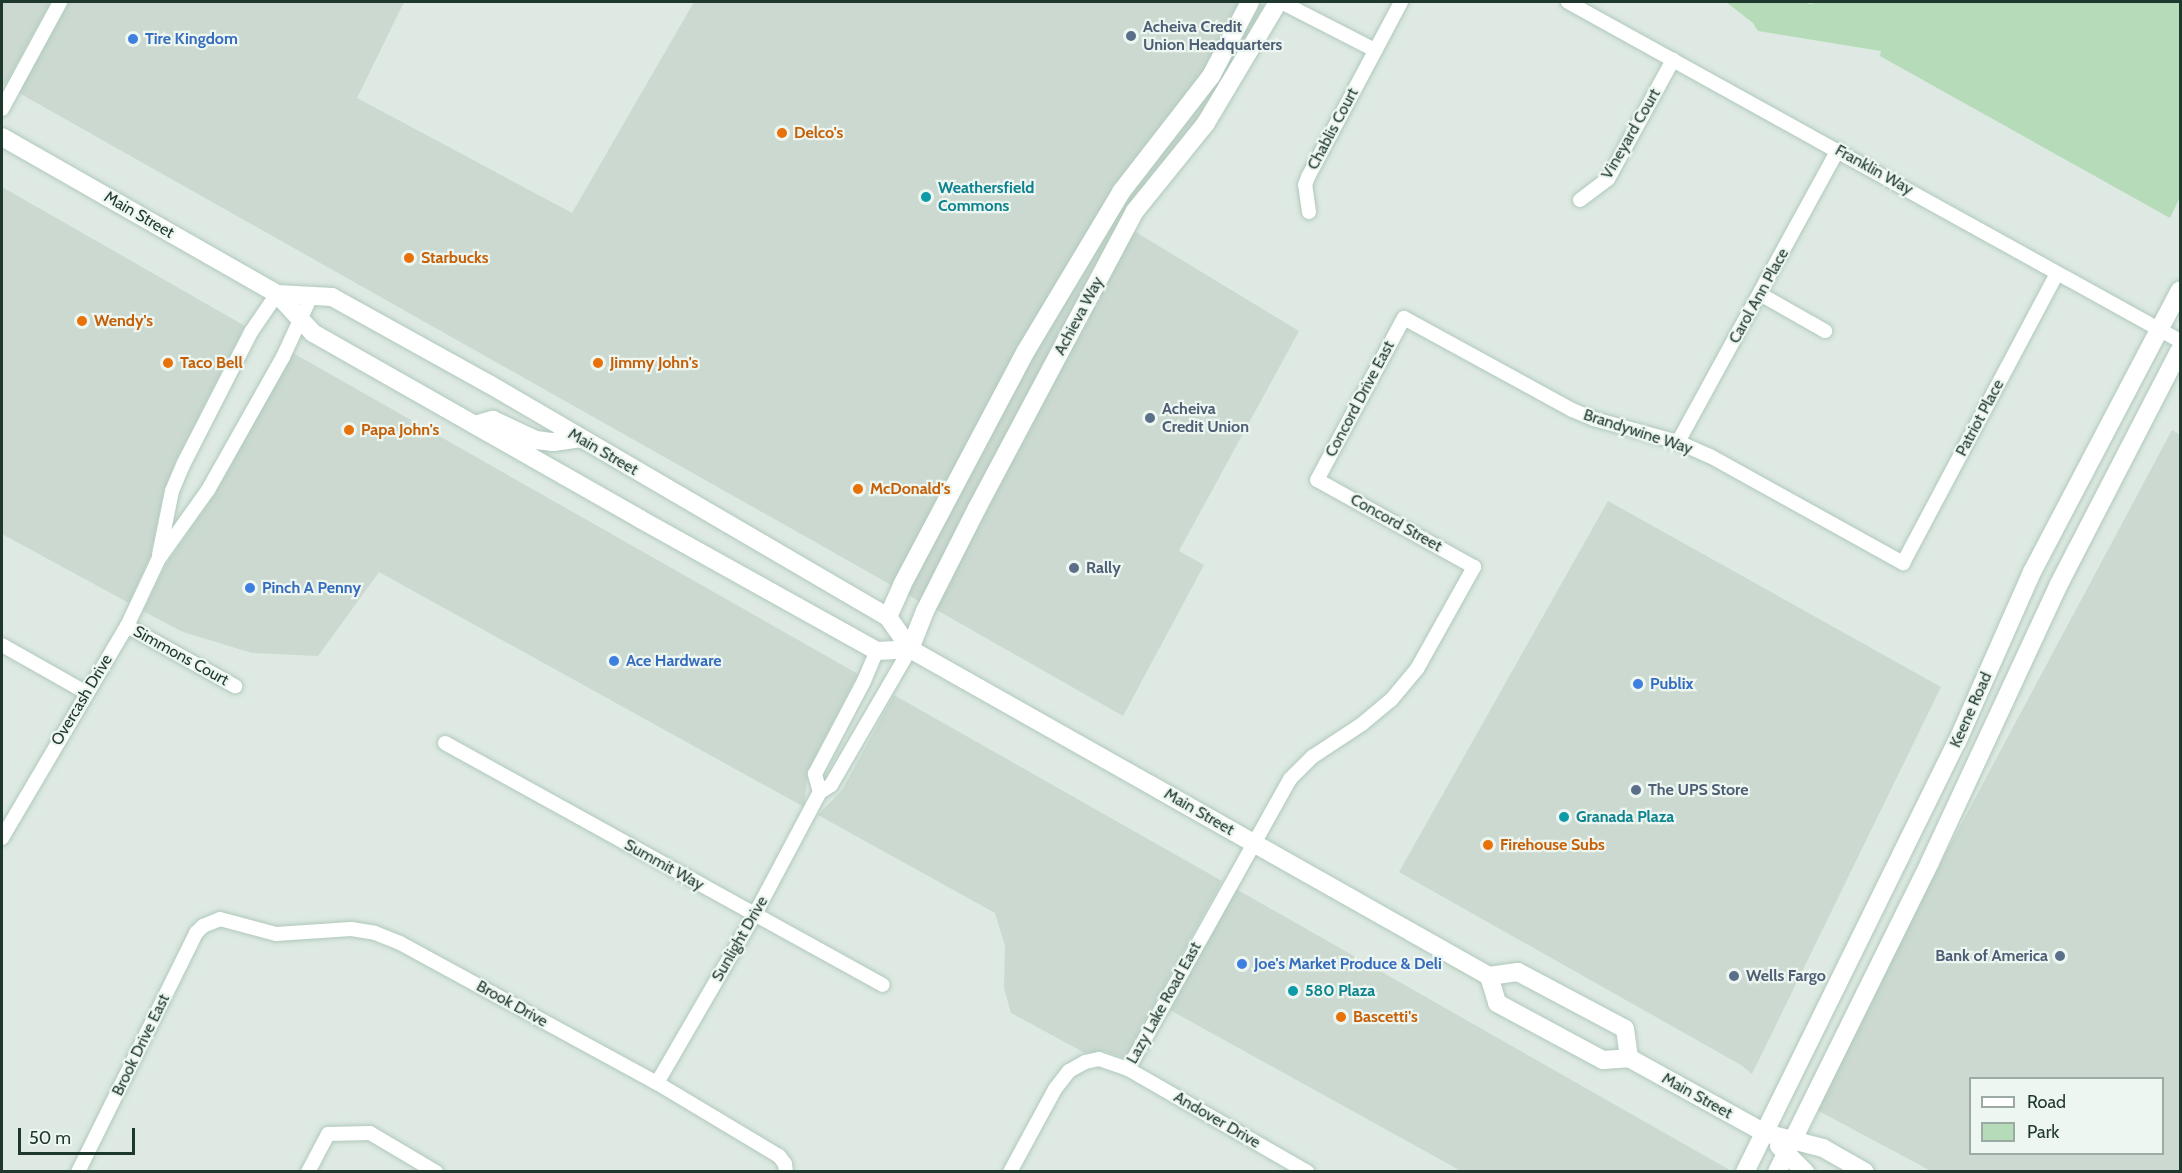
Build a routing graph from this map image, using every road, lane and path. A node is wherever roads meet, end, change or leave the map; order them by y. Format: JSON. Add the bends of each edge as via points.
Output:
{"nodes":[{"id":1,"x":60,"y":2,"type":"edge"},
{"id":2,"x":1250,"y":2,"type":"edge"},
{"id":3,"x":1279,"y":2,"type":"edge"},
{"id":4,"x":1401,"y":2,"type":"edge"},
{"id":5,"x":1568,"y":2,"type":"edge"},
{"id":6,"x":1375,"y":50,"type":"junction"},
{"id":7,"x":1673,"y":60,"type":"junction"},
{"id":8,"x":2,"y":109,"type":"edge"},
{"id":9,"x":2,"y":137,"type":"edge"},
{"id":10,"x":1838,"y":150,"type":"junction"},
{"id":11,"x":1580,"y":200,"type":"dead end"},
{"id":12,"x":1309,"y":212,"type":"dead end"},
{"id":13,"x":2057,"y":273,"type":"junction"},
{"id":14,"x":2181,"y":290,"type":"edge"},
{"id":15,"x":277,"y":294,"type":"junction"},
{"id":16,"x":1760,"y":294,"type":"junction"},
{"id":17,"x":311,"y":296,"type":"junction"},
{"id":18,"x":1404,"y":318,"type":"joint"},
{"id":19,"x":300,"y":319,"type":"junction"},
{"id":20,"x":2160,"y":329,"type":"junction"},
{"id":21,"x":1825,"y":331,"type":"dead end"},
{"id":22,"x":2181,"y":341,"type":"edge"},
{"id":23,"x":2181,"y":350,"type":"edge"},
{"id":24,"x":475,"y":425,"type":"junction"},
{"id":25,"x":580,"y":438,"type":"junction"},
{"id":26,"x":1678,"y":442,"type":"junction"},
{"id":27,"x":1317,"y":480,"type":"joint"},
{"id":28,"x":158,"y":561,"type":"junction"},
{"id":29,"x":1904,"y":563,"type":"joint"},
{"id":30,"x":1474,"y":567,"type":"joint"},
{"id":31,"x":888,"y":617,"type":"junction"},
{"id":32,"x":127,"y":626,"type":"junction"},
{"id":33,"x":2,"y":645,"type":"edge"},
{"id":34,"x":910,"y":649,"type":"junction"},
{"id":35,"x":877,"y":651,"type":"junction"},
{"id":36,"x":234,"y":686,"type":"dead end"},
{"id":37,"x":86,"y":692,"type":"junction"},
{"id":38,"x":445,"y":743,"type":"dead end"},
{"id":39,"x":820,"y":792,"type":"junction"},
{"id":40,"x":2,"y":838,"type":"edge"},
{"id":41,"x":1252,"y":843,"type":"junction"},
{"id":42,"x":755,"y":914,"type":"junction"},
{"id":43,"x":208,"y":922,"type":"joint"},
{"id":44,"x":1489,"y":976,"type":"junction"},
{"id":45,"x":884,"y":985,"type":"dead end"},
{"id":46,"x":1629,"y":1058,"type":"junction"},
{"id":47,"x":1128,"y":1069,"type":"junction"},
{"id":48,"x":657,"y":1083,"type":"junction"},
{"id":49,"x":1765,"y":1133,"type":"junction"},
{"id":50,"x":1790,"y":1147,"type":"junction"},
{"id":51,"x":78,"y":1172,"type":"edge"},
{"id":52,"x":308,"y":1172,"type":"edge"},
{"id":53,"x":436,"y":1172,"type":"edge"},
{"id":54,"x":786,"y":1172,"type":"edge"},
{"id":55,"x":1010,"y":1172,"type":"edge"},
{"id":56,"x":1307,"y":1172,"type":"edge"},
{"id":57,"x":1745,"y":1172,"type":"edge"},
{"id":58,"x":1777,"y":1172,"type":"edge"},
{"id":59,"x":1805,"y":1172,"type":"edge"},
{"id":60,"x":1865,"y":1172,"type":"edge"}],
"edges":[{"from":1,"to":8,"type":"street"},
{"from":2,"to":31,"type":"main road","name":"Achieva Way","via":[[1212,76],[1121,192],[1026,351]]},
{"from":3,"to":6,"type":"street"},
{"from":3,"to":34,"type":"main road","name":"Achieva Way","via":[[1206,123],[1135,211],[977,508]]},
{"from":4,"to":6,"type":"street"},
{"from":5,"to":7,"type":"street","name":"Franklin Way"},
{"from":6,"to":12,"type":"street","name":"Chablis Court","via":[[1308,177],[1305,185]]},
{"from":7,"to":10,"type":"street","name":"Franklin Way"},
{"from":7,"to":11,"type":"street","name":"Vineyard Court","via":[[1608,179]]},
{"from":9,"to":15,"type":"main road","name":"Main Street"},
{"from":10,"to":13,"type":"street","name":"Franklin Way"},
{"from":10,"to":16,"type":"street","name":"Carol Ann Place"},
{"from":13,"to":20,"type":"street","name":"Franklin Way"},
{"from":13,"to":29,"type":"street","name":"Patriot Place"},
{"from":14,"to":20,"type":"main road","name":"Keene Road"},
{"from":15,"to":17,"type":"main road","name":"Main Street"},
{"from":15,"to":19,"type":"main road","name":"Main Street"},
{"from":15,"to":28,"type":"street","name":"Overcash Drive","via":[[251,332],[184,463],[172,491]]},
{"from":16,"to":21,"type":"street"},
{"from":16,"to":26,"type":"street","name":"Carol Ann Place"},
{"from":17,"to":19,"type":"street","name":"Overcash Drive"},
{"from":17,"to":25,"type":"main road","name":"Main Street","via":[[332,297]]},
{"from":18,"to":26,"type":"street","name":"Brandywine Way","via":[[1572,410]]},
{"from":18,"to":27,"type":"street","name":"Concord Drive East"},
{"from":19,"to":24,"type":"main road","name":"Main Street","via":[[313,333]]},
{"from":19,"to":28,"type":"street","name":"Overcash Drive","via":[[283,357],[208,490]]},
{"from":20,"to":22,"type":"street","name":"Franklin Way"},
{"from":20,"to":49,"type":"main road","name":"Keene Road","via":[[2032,573],[1957,742]]},
{"from":23,"to":50,"type":"main road","name":"Keene Road","via":[[2059,584],[1930,862]]},
{"from":24,"to":25,"type":"main road","via":[[493,420],[536,440]]},
{"from":24,"to":35,"type":"main road","name":"Main Street"},
{"from":25,"to":31,"type":"main road","name":"Main Street"},
{"from":26,"to":29,"type":"street","name":"Brandywine Way"},
{"from":27,"to":30,"type":"street","name":"Concord Street"},
{"from":28,"to":32,"type":"street","name":"Overcash Drive"},
{"from":30,"to":41,"type":"street","name":"Lazy Lake Road East","via":[[1417,669],[1391,700],[1312,757],[1290,778]]},
{"from":31,"to":34,"type":"main road","name":"Main Street"},
{"from":31,"to":35,"type":"main road","name":"Achieva Way"},
{"from":32,"to":36,"type":"street","name":"Simmons Court"},
{"from":32,"to":37,"type":"street","name":"Overcash Drive"},
{"from":33,"to":37,"type":"street"},
{"from":34,"to":35,"type":"main road"},
{"from":34,"to":39,"type":"street","name":"Sunlight Drive","via":[[831,785]]},
{"from":34,"to":41,"type":"main road","name":"Main Street"},
{"from":35,"to":39,"type":"street","name":"Sunlight Drive","via":[[815,774]]},
{"from":37,"to":40,"type":"street","name":"Overcash Drive"},
{"from":38,"to":42,"type":"street","name":"Summit Way"},
{"from":39,"to":42,"type":"street","name":"Sunlight Drive"},
{"from":41,"to":44,"type":"main road","name":"Main Street"},
{"from":41,"to":47,"type":"street","name":"Lazy Lake Road East"},
{"from":42,"to":45,"type":"street","name":"Summit Way"},
{"from":42,"to":48,"type":"street","name":"Sunlight Drive"},
{"from":43,"to":48,"type":"street","name":"Brook Drive","via":[[226,919],[276,934],[351,929],[386,937]]},
{"from":43,"to":51,"type":"street","name":"Brook Drive East","via":[[196,933]]},
{"from":44,"to":46,"type":"main road","name":"Main Street","via":[[1497,1003],[1603,1060]]},
{"from":44,"to":46,"type":"main road","via":[[1518,972],[1625,1029]]},
{"from":46,"to":49,"type":"main road","name":"Main Street"},
{"from":47,"to":55,"type":"street","name":"Lazy Lake Road East","via":[[1100,1059],[1069,1071],[1055,1089]]},
{"from":47,"to":56,"type":"street","name":"Andover Drive"},
{"from":48,"to":54,"type":"street","name":"Brook Drive","via":[[779,1156]]},
{"from":49,"to":50,"type":"main road","name":"Main Street"},
{"from":49,"to":57,"type":"main road","name":"Keene Road"},
{"from":50,"to":58,"type":"main road","name":"Keene Road"},
{"from":50,"to":59,"type":"main road","name":"Main Street"},
{"from":50,"to":60,"type":"main road","name":"Main Street","via":[[1823,1148]]},
{"from":52,"to":53,"type":"street","via":[[328,1134],[370,1133]]}]}
